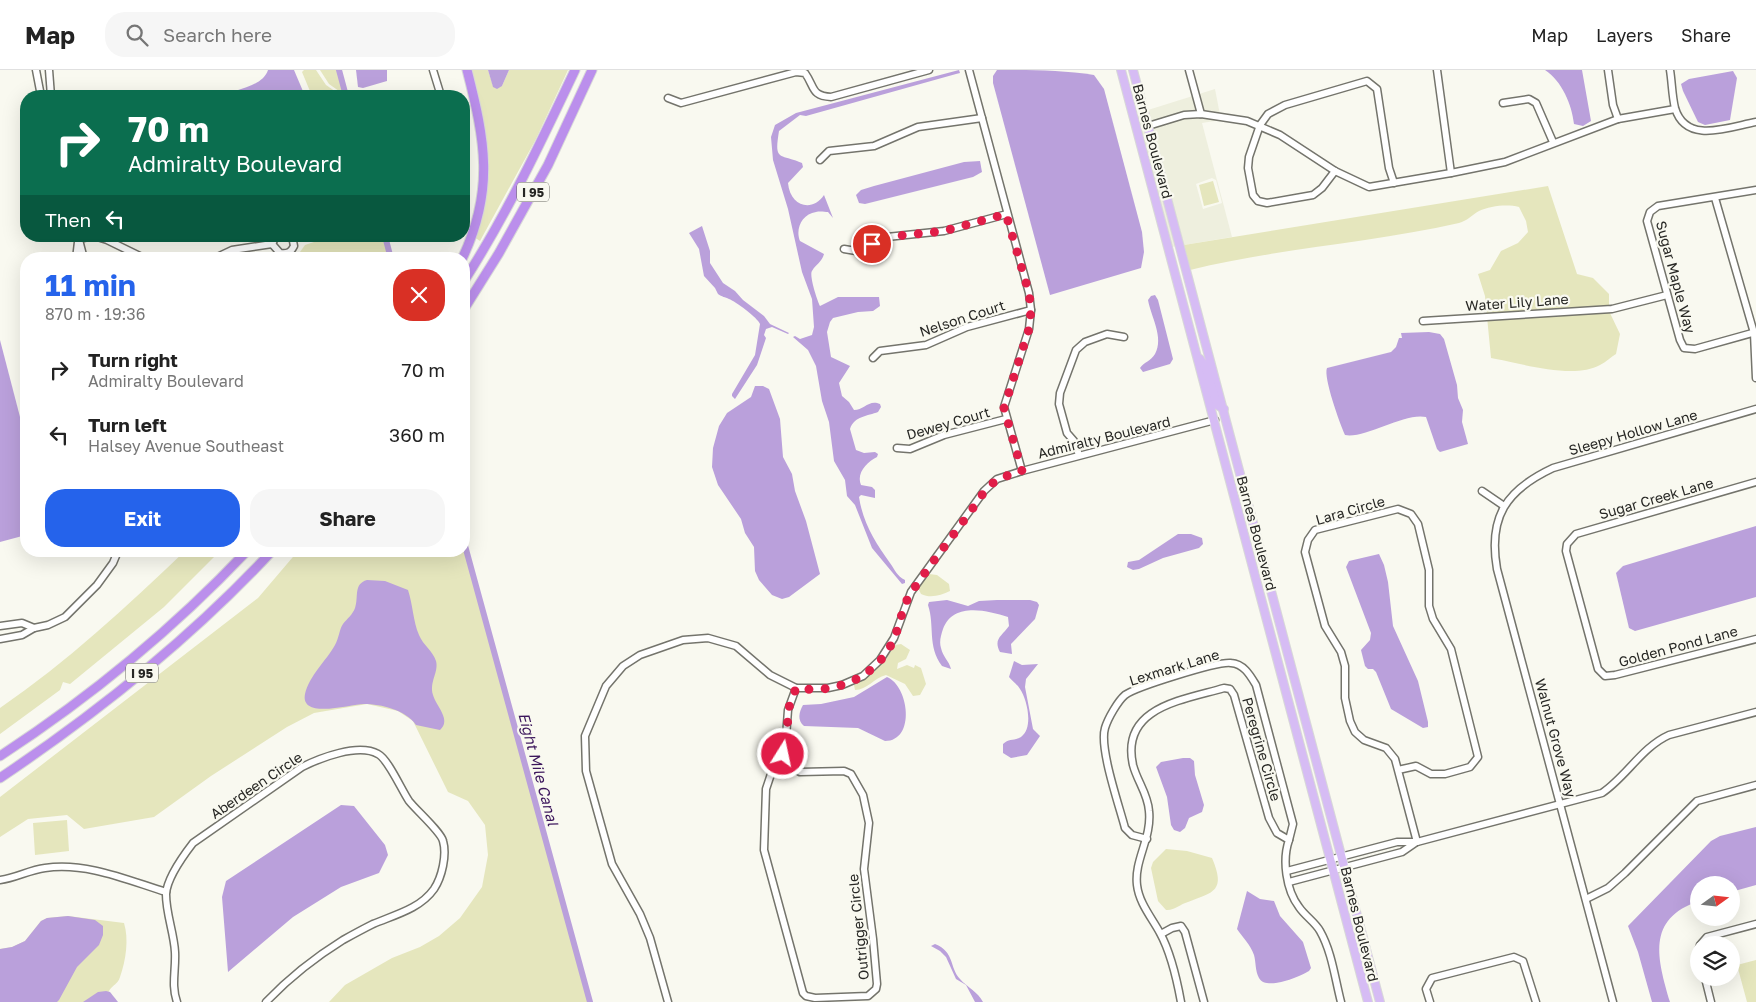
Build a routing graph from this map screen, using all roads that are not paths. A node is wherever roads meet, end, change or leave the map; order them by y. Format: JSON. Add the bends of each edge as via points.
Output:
{"nodes":[{"id":1,"x":36,"y":70,"type":"edge"},
{"id":2,"x":49,"y":70,"type":"edge"},
{"id":3,"x":433,"y":70,"type":"edge"},
{"id":4,"x":467,"y":70,"type":"edge"},
{"id":5,"x":575,"y":70,"type":"edge"},
{"id":6,"x":592,"y":70,"type":"edge"},
{"id":7,"x":929,"y":70,"type":"edge"},
{"id":8,"x":969,"y":70,"type":"edge"},
{"id":9,"x":1121,"y":70,"type":"edge"},
{"id":10,"x":1134,"y":70,"type":"edge"},
{"id":11,"x":1189,"y":70,"type":"edge"},
{"id":12,"x":1437,"y":70,"type":"edge"},
{"id":13,"x":1608,"y":70,"type":"edge"},
{"id":14,"x":1670,"y":70,"type":"edge"},
{"id":15,"x":40,"y":90,"type":"edge"},
{"id":16,"x":50,"y":90,"type":"edge"},
{"id":17,"x":438,"y":90,"type":"edge"},
{"id":18,"x":668,"y":98,"type":"dead end"},
{"id":19,"x":1502,"y":103,"type":"dead end"},
{"id":20,"x":1676,"y":109,"type":"junction"},
{"id":21,"x":1202,"y":114,"type":"junction"},
{"id":22,"x":982,"y":118,"type":"junction"},
{"id":23,"x":1618,"y":119,"type":"junction"},
{"id":24,"x":1756,"y":122,"type":"edge"},
{"id":25,"x":1260,"y":125,"type":"junction"},
{"id":26,"x":1148,"y":126,"type":"junction"},
{"id":27,"x":1553,"y":142,"type":"junction"},
{"id":28,"x":820,"y":160,"type":"dead end"},
{"id":29,"x":1334,"y":171,"type":"junction"},
{"id":30,"x":1450,"y":173,"type":"junction"},
{"id":31,"x":1394,"y":183,"type":"junction"},
{"id":32,"x":1756,"y":190,"type":"edge"},
{"id":33,"x":1714,"y":198,"type":"junction"},
{"id":34,"x":1006,"y":214,"type":"junction"},
{"id":35,"x":470,"y":241,"type":"edge"},
{"id":36,"x":111,"y":242,"type":"edge"},
{"id":37,"x":272,"y":244,"type":"joint"},
{"id":38,"x":844,"y":249,"type":"dead end"},
{"id":39,"x":132,"y":252,"type":"edge"},
{"id":40,"x":228,"y":252,"type":"edge"},
{"id":41,"x":279,"y":252,"type":"edge"},
{"id":42,"x":470,"y":272,"type":"edge"},
{"id":43,"x":1666,"y":295,"type":"junction"},
{"id":44,"x":470,"y":299,"type":"edge"},
{"id":45,"x":1031,"y":310,"type":"junction"},
{"id":46,"x":1423,"y":321,"type":"dead end"},
{"id":47,"x":1755,"y":332,"type":"edge"},
{"id":48,"x":1124,"y":337,"type":"dead end"},
{"id":49,"x":1197,"y":356,"type":"junction"},
{"id":50,"x":873,"y":358,"type":"dead end"},
{"id":51,"x":1756,"y":378,"type":"edge"},
{"id":52,"x":1224,"y":409,"type":"junction"},
{"id":53,"x":1756,"y":409,"type":"edge"},
{"id":54,"x":1006,"y":419,"type":"junction"},
{"id":55,"x":1214,"y":420,"type":"junction"},
{"id":56,"x":897,"y":448,"type":"dead end"},
{"id":57,"x":1078,"y":456,"type":"junction"},
{"id":58,"x":1022,"y":471,"type":"junction"},
{"id":59,"x":1756,"y":482,"type":"edge"},
{"id":60,"x":1520,"y":486,"type":"joint"},
{"id":61,"x":1482,"y":490,"type":"dead end"},
{"id":62,"x":1504,"y":506,"type":"junction"},
{"id":63,"x":1258,"y":537,"type":"junction"},
{"id":64,"x":116,"y":557,"type":"edge"},
{"id":65,"x":241,"y":557,"type":"edge"},
{"id":66,"x":266,"y":557,"type":"edge"},
{"id":67,"x":0,"y":626,"type":"edge"},
{"id":68,"x":34,"y":628,"type":"junction"},
{"id":69,"x":0,"y":639,"type":"edge"},
{"id":70,"x":1756,"y":639,"type":"edge"},
{"id":71,"x":1605,"y":676,"type":"joint"},
{"id":72,"x":796,"y":688,"type":"junction"},
{"id":73,"x":1756,"y":712,"type":"edge"},
{"id":74,"x":0,"y":756,"type":"edge"},
{"id":75,"x":779,"y":760,"type":"junction"},
{"id":76,"x":1398,"y":770,"type":"junction"},
{"id":77,"x":0,"y":778,"type":"edge"},
{"id":78,"x":1756,"y":785,"type":"edge"},
{"id":79,"x":1561,"y":805,"type":"junction"},
{"id":80,"x":1147,"y":840,"type":"junction"},
{"id":81,"x":1289,"y":840,"type":"junction"},
{"id":82,"x":1416,"y":842,"type":"junction"},
{"id":83,"x":1343,"y":857,"type":"junction"},
{"id":84,"x":1331,"y":860,"type":"junction"},
{"id":85,"x":1345,"y":866,"type":"junction"},
{"id":86,"x":1334,"y":870,"type":"junction"},
{"id":87,"x":1287,"y":871,"type":"junction"},
{"id":88,"x":0,"y":880,"type":"edge"},
{"id":89,"x":1289,"y":882,"type":"junction"},
{"id":90,"x":166,"y":892,"type":"junction"},
{"id":91,"x":1586,"y":899,"type":"junction"},
{"id":92,"x":1756,"y":924,"type":"edge"},
{"id":93,"x":1161,"y":934,"type":"junction"},
{"id":94,"x":1711,"y":936,"type":"edge"},
{"id":95,"x":1707,"y":986,"type":"edge"},
{"id":96,"x":177,"y":1002,"type":"edge"},
{"id":97,"x":266,"y":1002,"type":"edge"},
{"id":98,"x":668,"y":1002,"type":"edge"},
{"id":99,"x":1180,"y":1002,"type":"edge"},
{"id":100,"x":1204,"y":1002,"type":"edge"},
{"id":101,"x":1341,"y":1002,"type":"edge"},
{"id":102,"x":1369,"y":1002,"type":"edge"},
{"id":103,"x":1380,"y":1002,"type":"edge"},
{"id":104,"x":1430,"y":1002,"type":"edge"},
{"id":105,"x":1536,"y":1002,"type":"edge"},
{"id":106,"x":1614,"y":1002,"type":"edge"},
{"id":107,"x":1711,"y":1002,"type":"edge"}],
"edges":[{"from":1,"to":15,"type":"street"},
{"from":2,"to":16,"type":"street"},
{"from":3,"to":17,"type":"street"},
{"from":4,"to":35,"type":"highway","via":[[485,155],[479,211]]},
{"from":5,"to":42,"type":"highway","number":"I 95","via":[[536,153]]},
{"from":6,"to":44,"type":"highway","number":"I 95","via":[[548,165]]},
{"from":7,"to":18,"type":"street","via":[[831,97],[820,97],[805,73],[796,72],[681,103]]},
{"from":8,"to":22,"type":"street"},
{"from":9,"to":49,"type":"main road","name":"Barnes Boulevard"},
{"from":10,"to":26,"type":"main road","name":"Barnes Boulevard"},
{"from":11,"to":21,"type":"street"},
{"from":12,"to":30,"type":"street"},
{"from":13,"to":23,"type":"street"},
{"from":14,"to":20,"type":"street"},
{"from":19,"to":27,"type":"street","via":[[1529,99],[1536,103]]},
{"from":20,"to":23,"type":"street"},
{"from":20,"to":24,"type":"street","via":[[1682,122],[1690,129],[1704,132]]},
{"from":21,"to":25,"type":"street"},
{"from":21,"to":26,"type":"street","via":[[1184,115]]},
{"from":22,"to":28,"type":"street","via":[[918,126],[874,146],[829,151]]},
{"from":22,"to":34,"type":"street"},
{"from":23,"to":27,"type":"street"},
{"from":25,"to":29,"type":"street"},
{"from":25,"to":29,"type":"street","via":[[1248,168],[1253,196],[1258,201],[1267,203],[1313,195]]},
{"from":25,"to":31,"type":"street","via":[[1268,114],[1285,105],[1367,81],[1372,83],[1376,89]]},
{"from":26,"to":52,"type":"main road","name":"Barnes Boulevard"},
{"from":27,"to":30,"type":"street","via":[[1505,162]]},
{"from":29,"to":31,"type":"street","via":[[1369,186]]},
{"from":30,"to":31,"type":"street"},
{"from":32,"to":33,"type":"street"},
{"from":33,"to":43,"type":"street","name":"Sugar Maple Way","via":[[1658,206],[1650,212],[1647,221]]},
{"from":33,"to":47,"type":"street"},
{"from":34,"to":38,"type":"street","via":[[944,231],[887,237],[856,251]]},
{"from":34,"to":45,"type":"street"},
{"from":36,"to":39,"type":"street"},
{"from":37,"to":40,"type":"street"},
{"from":37,"to":41,"type":"street"},
{"from":43,"to":46,"type":"street","name":"Water Lily Lane","via":[[1612,309]]},
{"from":43,"to":47,"type":"street","name":"Sugar Maple Way","via":[[1684,348],[1695,349]]},
{"from":45,"to":50,"type":"street","name":"Nelson Court","via":[[967,327],[926,345],[880,351]]},
{"from":45,"to":54,"type":"street","via":[[1029,329],[1004,408]]},
{"from":47,"to":51,"type":"street"},
{"from":48,"to":57,"type":"street","via":[[1107,334],[1085,342],[1076,350],[1059,404]]},
{"from":49,"to":52,"type":"main road","via":[[1206,368],[1217,405]]},
{"from":49,"to":55,"type":"main road","name":"Barnes Boulevard"},
{"from":52,"to":63,"type":"main road","name":"Barnes Boulevard"},
{"from":53,"to":60,"type":"street","name":"Sleepy Hollow Lane","via":[[1553,468]]},
{"from":54,"to":56,"type":"street","name":"Dewey Court","via":[[944,435],[910,449]]},
{"from":54,"to":58,"type":"street"},
{"from":55,"to":57,"type":"street","name":"Admiralty Boulevard"},
{"from":55,"to":63,"type":"main road","via":[[1226,435],[1251,528]]},
{"from":55,"to":84,"type":"main road","name":"Barnes Boulevard"},
{"from":57,"to":58,"type":"street","name":"Admiralty Boulevard"},
{"from":58,"to":72,"type":"street","name":"Admiralty Boulevard","via":[[997,479],[984,492],[911,592],[894,638],[880,660],[864,676],[828,688]]},
{"from":59,"to":71,"type":"street","name":"Sugar Creek Lane","via":[[1576,534],[1566,544],[1598,668]]},
{"from":60,"to":62,"type":"street","name":"Walnut Grove Way"},
{"from":61,"to":62,"type":"street"},
{"from":62,"to":79,"type":"street","name":"Walnut Grove Way","via":[[1494,533],[1497,569]]},
{"from":63,"to":83,"type":"main road","name":"Barnes Boulevard"},
{"from":64,"to":68,"type":"street","via":[[97,585],[65,617],[48,626]]},
{"from":65,"to":74,"type":"highway","number":"I 95","via":[[132,658],[35,734]]},
{"from":66,"to":77,"type":"highway","number":"I 95","via":[[144,671],[53,743]]},
{"from":67,"to":68,"type":"street","via":[[22,623]]},
{"from":68,"to":69,"type":"street","via":[[22,636]]},
{"from":70,"to":71,"type":"street","name":"Golden Pond Lane"},
{"from":72,"to":75,"type":"street","name":"Outrigger Circle","via":[[788,710],[785,750]]},
{"from":72,"to":98,"type":"street","name":"Admiralty Boulevard","via":[[770,675],[736,646],[708,638],[683,640],[640,655],[623,666],[606,686],[585,736],[586,771],[612,864],[650,938]]},
{"from":73,"to":79,"type":"street","via":[[1658,740],[1607,790]]},
{"from":75,"to":75,"type":"street","name":"Outrigger Circle","via":[[766,789],[764,850],[801,990],[811,998],[868,996],[877,984],[864,869],[869,823],[862,795],[851,774],[844,771],[800,772]]},
{"from":76,"to":76,"type":"street","name":"Lara Circle","via":[[1395,759],[1386,748],[1364,740],[1355,732],[1344,698],[1345,666],[1341,652],[1325,626],[1305,552],[1315,530],[1398,509],[1411,514],[1418,524],[1429,570],[1429,606],[1451,649],[1478,758],[1470,767],[1445,774],[1428,774],[1416,766]]},
{"from":76,"to":82,"type":"street","name":"Lara Circle"},
{"from":78,"to":91,"type":"street","via":[[1696,801],[1625,873],[1608,888]]},
{"from":79,"to":82,"type":"street"},
{"from":79,"to":91,"type":"street","name":"Walnut Grove Way"},
{"from":80,"to":81,"type":"street","name":"Peregrine Circle","via":[[1150,810],[1130,748],[1136,730],[1147,715],[1162,707],[1224,688],[1230,689],[1234,695],[1268,818],[1277,833]]},
{"from":80,"to":81,"type":"street","name":"Lexmark Lane","via":[[1132,835],[1125,828],[1104,749],[1105,728],[1125,696],[1141,687],[1232,662],[1246,669],[1256,684],[1293,824]]},
{"from":80,"to":93,"type":"street","name":"Peregrine Circle","via":[[1136,869],[1137,887]]},
{"from":81,"to":87,"type":"street"},
{"from":82,"to":83,"type":"street","via":[[1397,842]]},
{"from":82,"to":85,"type":"street","via":[[1402,852]]},
{"from":83,"to":84,"type":"street"},
{"from":83,"to":85,"type":"main road","name":"Barnes Boulevard"},
{"from":84,"to":86,"type":"main road","name":"Barnes Boulevard"},
{"from":84,"to":87,"type":"street"},
{"from":85,"to":86,"type":"street"},
{"from":85,"to":103,"type":"main road","name":"Barnes Boulevard"},
{"from":86,"to":89,"type":"street"},
{"from":86,"to":102,"type":"main road","name":"Barnes Boulevard"},
{"from":87,"to":89,"type":"street"},
{"from":88,"to":90,"type":"street","via":[[47,868],[91,868]]},
{"from":89,"to":101,"type":"street","via":[[1293,897],[1319,930],[1327,947]]},
{"from":90,"to":96,"type":"street","via":[[175,954],[173,990]]},
{"from":90,"to":97,"type":"street","name":"Aberdeen Circle","via":[[181,858],[193,843],[302,767],[318,759],[361,750],[377,753],[386,760],[410,801],[443,839],[445,851],[435,888],[407,911],[371,925],[312,961]]},
{"from":91,"to":106,"type":"street","name":"Walnut Grove Way"},
{"from":92,"to":94,"type":"street"},
{"from":93,"to":99,"type":"street","name":"Peregrine Circle"},
{"from":93,"to":100,"type":"street","via":[[1180,926],[1185,932]]},
{"from":95,"to":107,"type":"street"},
{"from":104,"to":105,"type":"street","via":[[1426,989],[1432,978],[1514,957],[1523,961]]}]}
